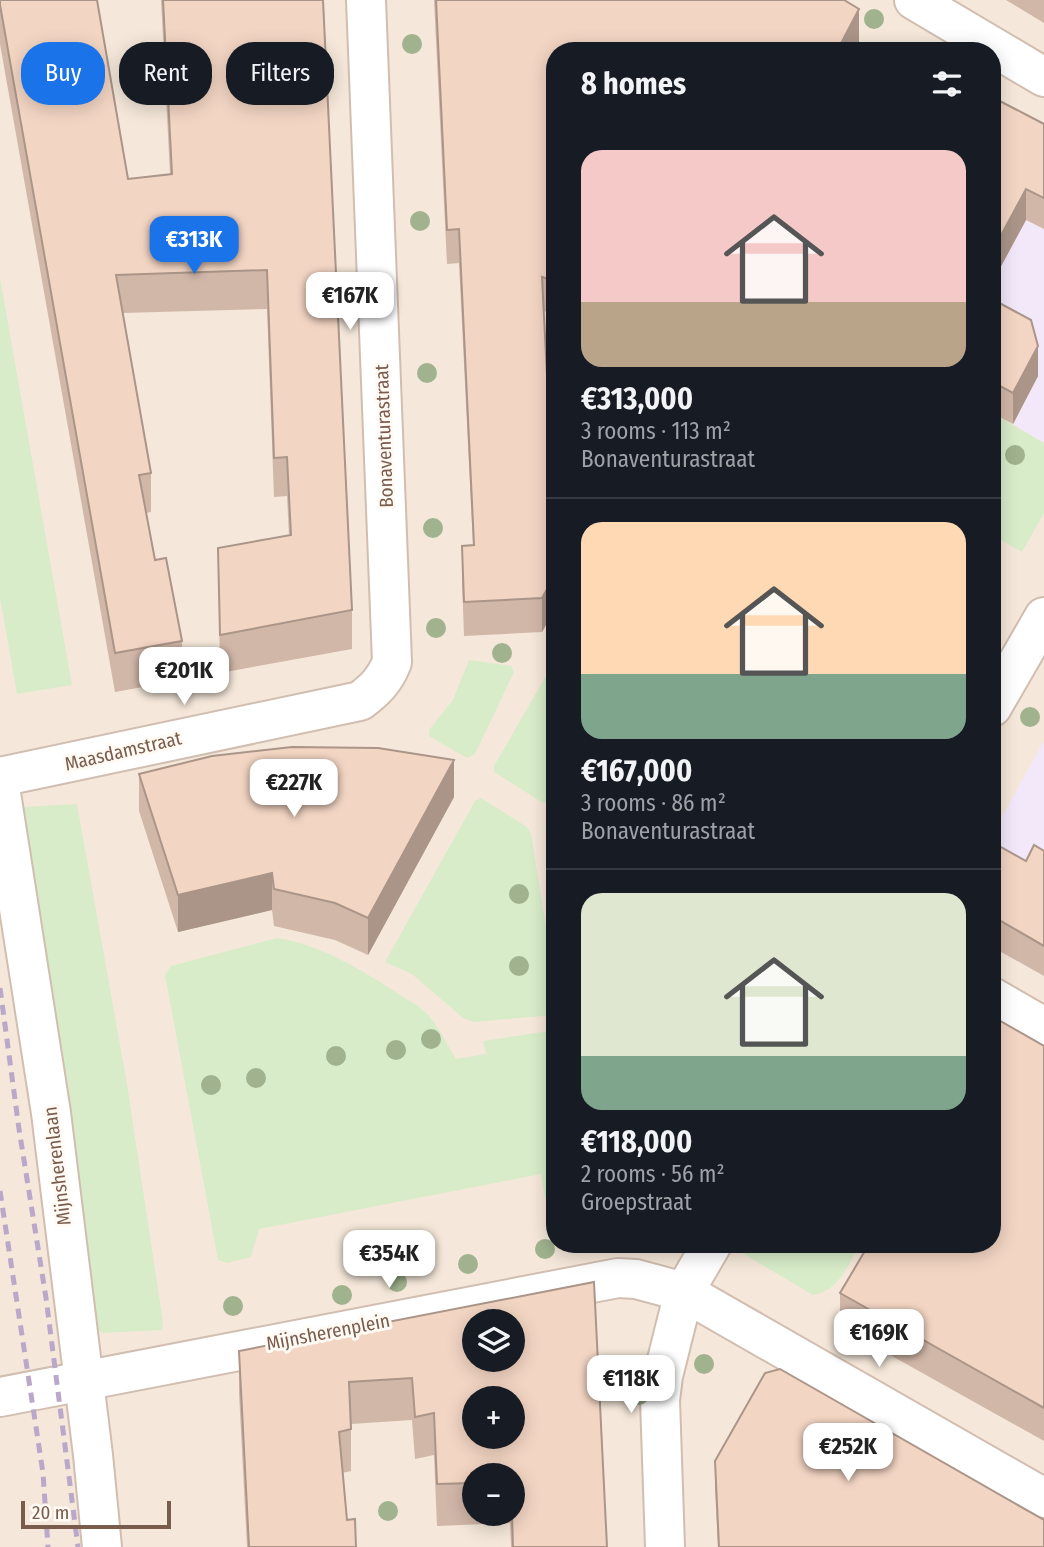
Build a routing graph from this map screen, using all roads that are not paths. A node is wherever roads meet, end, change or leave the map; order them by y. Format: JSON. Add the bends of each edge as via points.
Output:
{"nodes":[{"id":1,"x":366,"y":0,"type":"edge"},
{"id":2,"x":914,"y":0,"type":"edge"},
{"id":3,"x":985,"y":42,"type":"edge"},
{"id":4,"x":1001,"y":52,"type":"edge"},
{"id":5,"x":1044,"y":77,"type":"edge"},
{"id":6,"x":1044,"y":617,"type":"edge"},
{"id":7,"x":392,"y":662,"type":"joint"},
{"id":8,"x":1001,"y":691,"type":"edge"},
{"id":9,"x":0,"y":778,"type":"edge"},
{"id":10,"x":0,"y":787,"type":"edge"},
{"id":11,"x":1001,"y":1002,"type":"edge"},
{"id":12,"x":1044,"y":1027,"type":"edge"},
{"id":13,"x":707,"y":1253,"type":"edge"},
{"id":14,"x":684,"y":1293,"type":"junction"},
{"id":15,"x":83,"y":1381,"type":"junction"},
{"id":16,"x":0,"y":1397,"type":"edge"},
{"id":17,"x":1044,"y":1498,"type":"edge"},
{"id":18,"x":102,"y":1547,"type":"edge"},
{"id":19,"x":665,"y":1547,"type":"edge"}],
"edges":[{"from":1,"to":7,"type":"street","name":"Bonaventurastraat"},
{"from":2,"to":3,"type":"street"},
{"from":4,"to":5,"type":"street"},
{"from":6,"to":8,"type":"street"},
{"from":7,"to":9,"type":"street","name":"Maasdamstraat","via":[[387,676],[360,701]]},
{"from":10,"to":15,"type":"street","name":"Mijnsherenlaan","via":[[51,1113]]},
{"from":11,"to":12,"type":"street"},
{"from":13,"to":14,"type":"street"},
{"from":14,"to":15,"type":"street","name":"Mijnsherenplein","via":[[618,1278]]},
{"from":14,"to":17,"type":"street","name":"Mijnsherenplein"},
{"from":14,"to":19,"type":"street","via":[[660,1400]]},
{"from":15,"to":16,"type":"street","name":"Mijnsherenplein"},
{"from":15,"to":18,"type":"street","name":"Mijnsherenlaan"}]}
